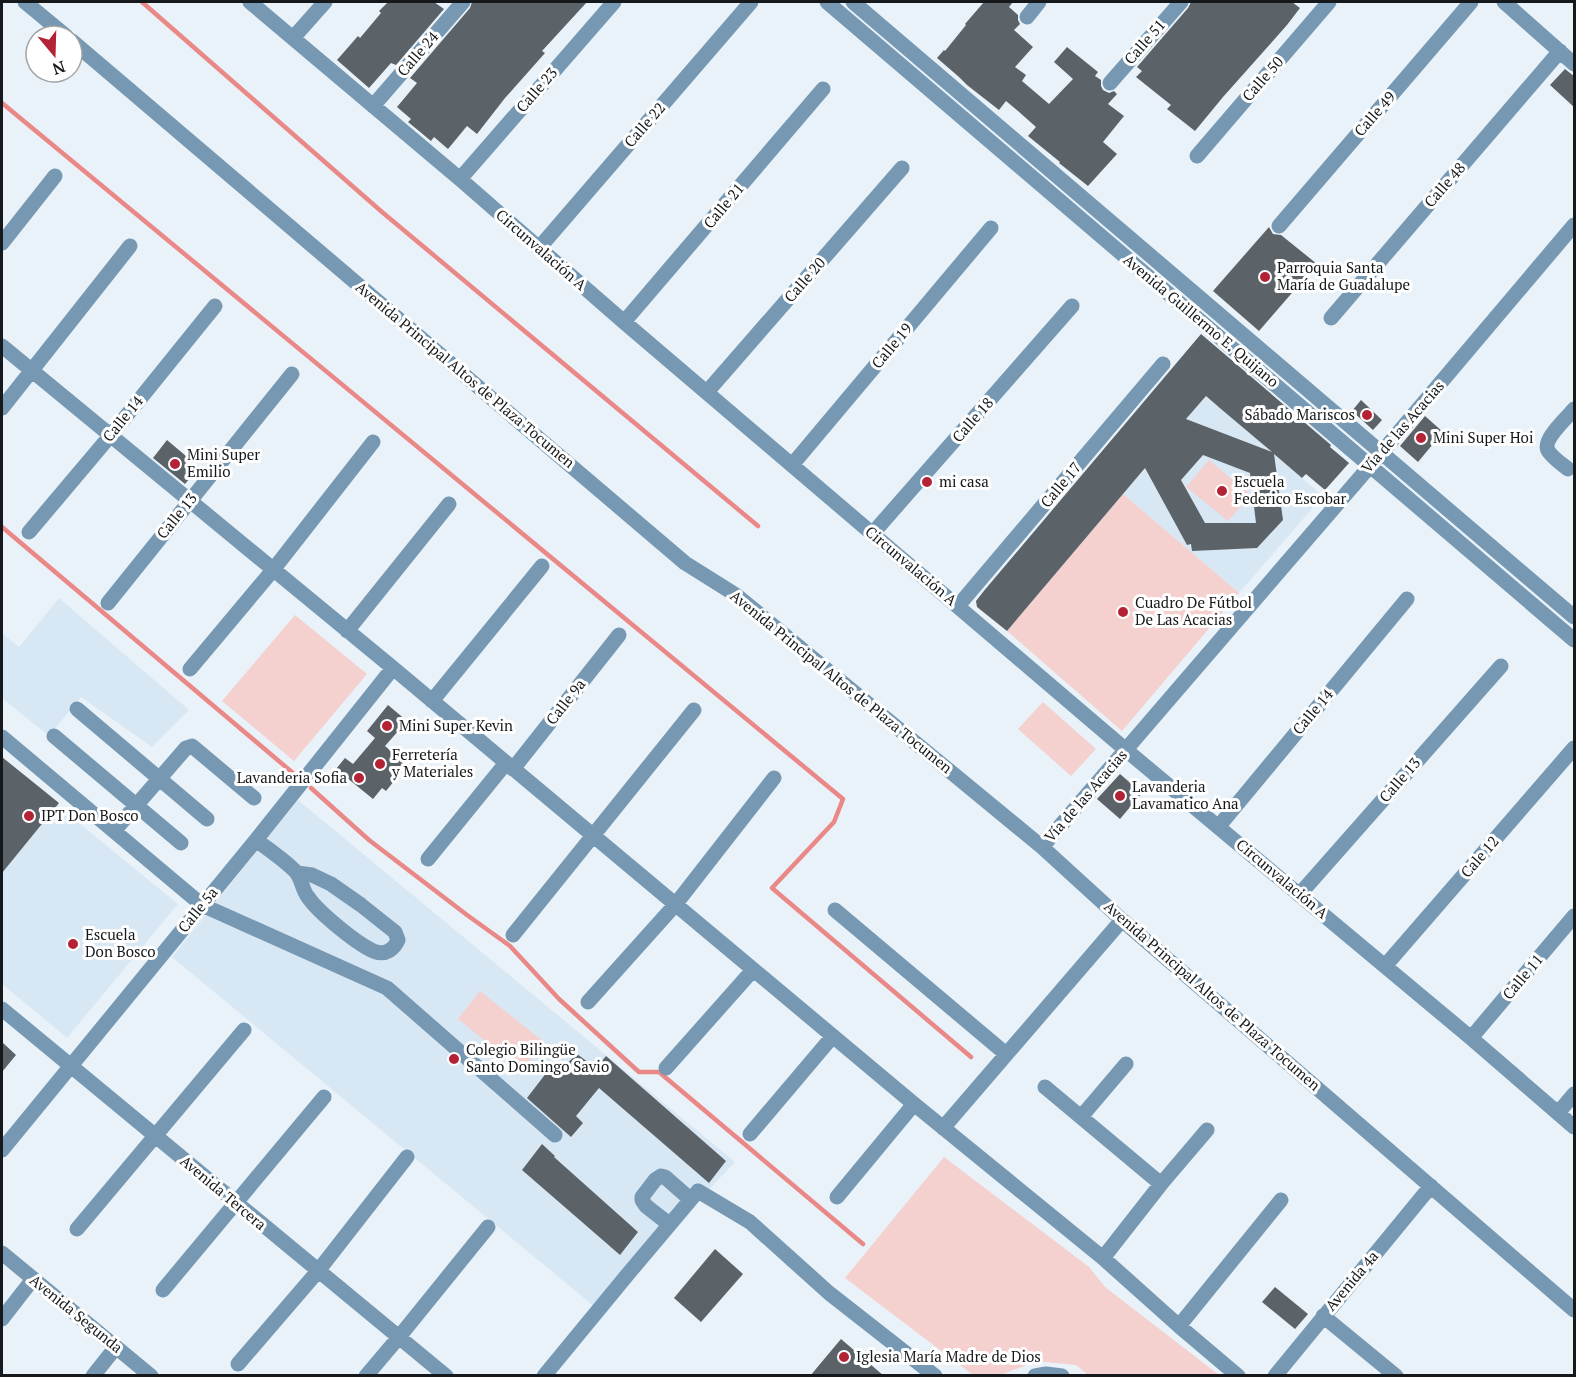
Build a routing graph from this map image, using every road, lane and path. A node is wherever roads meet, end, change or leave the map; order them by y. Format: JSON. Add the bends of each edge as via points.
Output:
{"nodes":[{"id":1,"x":25,"y":2,"type":"edge"},
{"id":2,"x":250,"y":2,"type":"edge"},
{"id":3,"x":325,"y":2,"type":"edge"},
{"id":4,"x":463,"y":2,"type":"edge"},
{"id":5,"x":614,"y":2,"type":"edge"},
{"id":6,"x":751,"y":2,"type":"edge"},
{"id":7,"x":827,"y":2,"type":"edge"},
{"id":8,"x":853,"y":2,"type":"edge"},
{"id":9,"x":1040,"y":2,"type":"edge"},
{"id":10,"x":1181,"y":2,"type":"edge"},
{"id":11,"x":1329,"y":2,"type":"edge"},
{"id":12,"x":1471,"y":2,"type":"edge"},
{"id":13,"x":1504,"y":2,"type":"edge"},
{"id":14,"x":1027,"y":17,"type":"dead end"},
{"id":15,"x":52,"y":24,"type":"edge"},
{"id":16,"x":293,"y":38,"type":"junction"},
{"id":17,"x":1560,"y":51,"type":"junction"},
{"id":18,"x":84,"y":52,"type":"edge"},
{"id":19,"x":1575,"y":64,"type":"edge"},
{"id":20,"x":1110,"y":83,"type":"dead end"},
{"id":21,"x":823,"y":89,"type":"dead end"},
{"id":22,"x":373,"y":106,"type":"junction"},
{"id":23,"x":977,"y":107,"type":"junction"},
{"id":24,"x":966,"y":120,"type":"junction"},
{"id":25,"x":1197,"y":156,"type":"dead end"},
{"id":26,"x":902,"y":168,"type":"dead end"},
{"id":27,"x":55,"y":176,"type":"dead end"},
{"id":28,"x":460,"y":179,"type":"junction"},
{"id":29,"x":1575,"y":225,"type":"edge"},
{"id":30,"x":1279,"y":226,"type":"dead end"},
{"id":31,"x":991,"y":228,"type":"dead end"},
{"id":32,"x":2,"y":243,"type":"edge"},
{"id":33,"x":130,"y":246,"type":"dead end"},
{"id":34,"x":539,"y":248,"type":"junction"},
{"id":35,"x":1172,"y":273,"type":"junction"},
{"id":36,"x":1160,"y":286,"type":"junction"},
{"id":37,"x":215,"y":306,"type":"dead end"},
{"id":38,"x":1072,"y":306,"type":"dead end"},
{"id":39,"x":1331,"y":318,"type":"dead end"},
{"id":40,"x":624,"y":322,"type":"junction"},
{"id":41,"x":2,"y":346,"type":"edge"},
{"id":42,"x":1163,"y":364,"type":"dead end"},
{"id":43,"x":32,"y":371,"type":"junction"},
{"id":44,"x":291,"y":374,"type":"dead end"},
{"id":45,"x":707,"y":392,"type":"junction"},
{"id":46,"x":2,"y":408,"type":"edge"},
{"id":47,"x":1575,"y":409,"type":"edge"},
{"id":48,"x":110,"y":436,"type":"junction"},
{"id":49,"x":373,"y":442,"type":"dead end"},
{"id":50,"x":1382,"y":452,"type":"junction"},
{"id":51,"x":792,"y":465,"type":"junction"},
{"id":52,"x":1370,"y":465,"type":"junction"},
{"id":53,"x":1568,"y":469,"type":"dead end"},
{"id":54,"x":189,"y":501,"type":"junction"},
{"id":55,"x":449,"y":504,"type":"dead end"},
{"id":56,"x":29,"y":532,"type":"dead end"},
{"id":57,"x":873,"y":533,"type":"junction"},
{"id":58,"x":542,"y":566,"type":"dead end"},
{"id":59,"x":273,"y":570,"type":"junction"},
{"id":60,"x":1522,"y":572,"type":"junction"},
{"id":61,"x":1511,"y":586,"type":"junction"},
{"id":62,"x":1407,"y":598,"type":"dead end"},
{"id":63,"x":108,"y":603,"type":"dead end"},
{"id":64,"x":958,"y":606,"type":"junction"},
{"id":65,"x":1575,"y":617,"type":"edge"},
{"id":66,"x":347,"y":631,"type":"junction"},
{"id":67,"x":619,"y":635,"type":"dead end"},
{"id":68,"x":1575,"y":640,"type":"edge"},
{"id":69,"x":1502,"y":666,"type":"dead end"},
{"id":70,"x":393,"y":668,"type":"junction"},
{"id":71,"x":190,"y":669,"type":"dead end"},
{"id":72,"x":432,"y":702,"type":"junction"},
{"id":73,"x":77,"y":709,"type":"dead end"},
{"id":74,"x":694,"y":710,"type":"dead end"},
{"id":75,"x":54,"y":736,"type":"dead end"},
{"id":76,"x":2,"y":737,"type":"edge"},
{"id":77,"x":1575,"y":748,"type":"edge"},
{"id":78,"x":1126,"y":750,"type":"junction"},
{"id":79,"x":510,"y":766,"type":"junction"},
{"id":80,"x":160,"y":778,"type":"junction"},
{"id":81,"x":774,"y":778,"type":"dead end"},
{"id":82,"x":254,"y":798,"type":"dead end"},
{"id":83,"x":136,"y":806,"type":"junction"},
{"id":84,"x":207,"y":819,"type":"dead end"},
{"id":85,"x":1219,"y":826,"type":"junction"},
{"id":86,"x":114,"y":831,"type":"junction"},
{"id":87,"x":593,"y":836,"type":"junction"},
{"id":88,"x":256,"y":840,"type":"junction"},
{"id":89,"x":181,"y":843,"type":"dead end"},
{"id":90,"x":1042,"y":847,"type":"junction"},
{"id":91,"x":428,"y":859,"type":"dead end"},
{"id":92,"x":297,"y":873,"type":"junction"},
{"id":93,"x":1299,"y":895,"type":"junction"},
{"id":94,"x":202,"y":905,"type":"junction"},
{"id":95,"x":675,"y":905,"type":"junction"},
{"id":96,"x":835,"y":910,"type":"dead end"},
{"id":97,"x":1575,"y":916,"type":"edge"},
{"id":98,"x":1122,"y":920,"type":"junction"},
{"id":99,"x":513,"y":935,"type":"dead end"},
{"id":100,"x":1385,"y":966,"type":"junction"},
{"id":101,"x":753,"y":970,"type":"junction"},
{"id":102,"x":588,"y":1002,"type":"dead end"},
{"id":103,"x":2,"y":1009,"type":"edge"},
{"id":104,"x":244,"y":1030,"type":"dead end"},
{"id":105,"x":833,"y":1036,"type":"junction"},
{"id":106,"x":1471,"y":1038,"type":"junction"},
{"id":107,"x":1006,"y":1054,"type":"junction"},
{"id":108,"x":1126,"y":1064,"type":"dead end"},
{"id":109,"x":71,"y":1067,"type":"junction"},
{"id":110,"x":666,"y":1068,"type":"dead end"},
{"id":111,"x":1045,"y":1087,"type":"dead end"},
{"id":112,"x":1575,"y":1094,"type":"edge"},
{"id":113,"x":324,"y":1097,"type":"dead end"},
{"id":114,"x":914,"y":1104,"type":"junction"},
{"id":115,"x":1558,"y":1113,"type":"junction"},
{"id":116,"x":1081,"y":1117,"type":"junction"},
{"id":117,"x":1575,"y":1127,"type":"edge"},
{"id":118,"x":944,"y":1128,"type":"junction"},
{"id":119,"x":1207,"y":1130,"type":"dead end"},
{"id":120,"x":750,"y":1134,"type":"dead end"},
{"id":121,"x":555,"y":1135,"type":"dead end"},
{"id":122,"x":155,"y":1136,"type":"junction"},
{"id":123,"x":2,"y":1150,"type":"edge"},
{"id":124,"x":407,"y":1157,"type":"dead end"},
{"id":125,"x":1161,"y":1184,"type":"junction"},
{"id":126,"x":1431,"y":1186,"type":"junction"},
{"id":127,"x":837,"y":1197,"type":"dead end"},
{"id":128,"x":690,"y":1199,"type":"junction"},
{"id":129,"x":1281,"y":1200,"type":"dead end"},
{"id":130,"x":235,"y":1203,"type":"junction"},
{"id":131,"x":669,"y":1224,"type":"junction"},
{"id":132,"x":488,"y":1227,"type":"dead end"},
{"id":133,"x":77,"y":1229,"type":"dead end"},
{"id":134,"x":2,"y":1253,"type":"edge"},
{"id":135,"x":1103,"y":1258,"type":"junction"},
{"id":136,"x":318,"y":1271,"type":"junction"},
{"id":137,"x":33,"y":1279,"type":"junction"},
{"id":138,"x":163,"y":1290,"type":"dead end"},
{"id":139,"x":1575,"y":1310,"type":"edge"},
{"id":140,"x":1323,"y":1316,"type":"junction"},
{"id":141,"x":2,"y":1319,"type":"edge"},
{"id":142,"x":1179,"y":1326,"type":"junction"},
{"id":143,"x":399,"y":1337,"type":"junction"},
{"id":144,"x":116,"y":1347,"type":"junction"},
{"id":145,"x":238,"y":1364,"type":"dead end"},
{"id":146,"x":93,"y":1376,"type":"edge"},
{"id":147,"x":151,"y":1376,"type":"edge"},
{"id":148,"x":366,"y":1376,"type":"edge"},
{"id":149,"x":446,"y":1376,"type":"edge"},
{"id":150,"x":544,"y":1376,"type":"edge"},
{"id":151,"x":935,"y":1376,"type":"edge"},
{"id":152,"x":1035,"y":1376,"type":"edge"},
{"id":153,"x":1062,"y":1376,"type":"edge"},
{"id":154,"x":1238,"y":1376,"type":"edge"},
{"id":155,"x":1275,"y":1376,"type":"edge"},
{"id":156,"x":1395,"y":1376,"type":"edge"}],
"edges":[{"from":1,"to":15,"type":"street"},
{"from":2,"to":16,"type":"street","name":"Circunvalación A"},
{"from":3,"to":16,"type":"street"},
{"from":4,"to":22,"type":"street","name":"Calle 24"},
{"from":5,"to":28,"type":"street","name":"Calle 23"},
{"from":6,"to":34,"type":"street","name":"Calle 22"},
{"from":7,"to":24,"type":"street","name":"Avenida Guillermo E. Quijano"},
{"from":8,"to":23,"type":"street","name":"Avenida Guillermo E. Quijano"},
{"from":9,"to":14,"type":"street"},
{"from":10,"to":20,"type":"street","name":"Calle 51"},
{"from":11,"to":25,"type":"street","name":"Calle 50"},
{"from":12,"to":30,"type":"street","name":"Calle 49"},
{"from":13,"to":17,"type":"street"},
{"from":16,"to":22,"type":"street","name":"Circunvalación A"},
{"from":17,"to":19,"type":"street"},
{"from":17,"to":39,"type":"street","name":"Calle 48"},
{"from":18,"to":90,"type":"street","name":"Avenida Principal Altos de Plaza Tocumen","via":[[685,562],[736,595]]},
{"from":21,"to":40,"type":"street","name":"Calle 21"},
{"from":22,"to":28,"type":"street","name":"Circunvalación A"},
{"from":23,"to":24,"type":"street"},
{"from":23,"to":35,"type":"street","name":"Avenida Guillermo E. Quijano"},
{"from":24,"to":36,"type":"street","name":"Avenida Guillermo E. Quijano"},
{"from":26,"to":45,"type":"street","name":"Calle 20"},
{"from":27,"to":32,"type":"street"},
{"from":28,"to":34,"type":"street","name":"Circunvalación A"},
{"from":29,"to":50,"type":"street","name":"Vía de las Acacias"},
{"from":31,"to":51,"type":"street","name":"Calle 19"},
{"from":33,"to":43,"type":"street"},
{"from":34,"to":40,"type":"street","name":"Circunvalación A"},
{"from":35,"to":36,"type":"street"},
{"from":35,"to":50,"type":"street","name":"Avenida Guillermo E. Quijano"},
{"from":36,"to":52,"type":"street","name":"Avenida Guillermo E. Quijano"},
{"from":37,"to":48,"type":"street","name":"Calle 14"},
{"from":38,"to":57,"type":"street","name":"Calle 18"},
{"from":40,"to":45,"type":"street","name":"Circunvalación A"},
{"from":41,"to":43,"type":"street"},
{"from":42,"to":64,"type":"street","name":"Calle 17"},
{"from":43,"to":46,"type":"street"},
{"from":43,"to":48,"type":"street"},
{"from":44,"to":54,"type":"street","name":"Calle 13"},
{"from":45,"to":51,"type":"street","name":"Circunvalación A"},
{"from":47,"to":53,"type":"street","via":[[1548,439],[1546,447]]},
{"from":48,"to":54,"type":"street"},
{"from":48,"to":56,"type":"street","name":"Calle 14"},
{"from":49,"to":59,"type":"street"},
{"from":50,"to":52,"type":"street","name":"Vía de las Acacias"},
{"from":50,"to":60,"type":"street","name":"Avenida Guillermo E. Quijano"},
{"from":51,"to":57,"type":"street","name":"Circunvalación A"},
{"from":52,"to":61,"type":"street","name":"Avenida Guillermo E. Quijano"},
{"from":52,"to":78,"type":"street","name":"Vía de las Acacias"},
{"from":54,"to":59,"type":"street"},
{"from":54,"to":63,"type":"street","name":"Calle 13"},
{"from":55,"to":66,"type":"street"},
{"from":57,"to":64,"type":"street","name":"Circunvalación A"},
{"from":58,"to":72,"type":"street"},
{"from":59,"to":66,"type":"street"},
{"from":59,"to":71,"type":"street"},
{"from":60,"to":61,"type":"street"},
{"from":60,"to":65,"type":"street","name":"Avenida Guillermo E. Quijano"},
{"from":61,"to":68,"type":"street","name":"Avenida Guillermo E. Quijano"},
{"from":62,"to":85,"type":"street","name":"Calle 14"},
{"from":64,"to":78,"type":"street","name":"Circunvalación A"},
{"from":66,"to":70,"type":"street"},
{"from":67,"to":79,"type":"street","name":"Calle 9a"},
{"from":69,"to":93,"type":"street","name":"Calle 13"},
{"from":70,"to":72,"type":"street"},
{"from":70,"to":88,"type":"street","name":"Calle 5a"},
{"from":72,"to":79,"type":"street"},
{"from":73,"to":80,"type":"street"},
{"from":74,"to":87,"type":"street"},
{"from":75,"to":83,"type":"street"},
{"from":76,"to":86,"type":"street"},
{"from":77,"to":100,"type":"street","name":"Cale 12"},
{"from":78,"to":85,"type":"street","name":"Circunvalación A"},
{"from":78,"to":90,"type":"street","name":"Vía de las Acacias"},
{"from":79,"to":87,"type":"street"},
{"from":79,"to":91,"type":"street","name":"Calle 9a"},
{"from":80,"to":82,"type":"street","via":[[192,746]]},
{"from":80,"to":83,"type":"street"},
{"from":80,"to":84,"type":"street"},
{"from":81,"to":95,"type":"street"},
{"from":83,"to":86,"type":"street"},
{"from":83,"to":89,"type":"street"},
{"from":85,"to":93,"type":"street","name":"Circunvalación A"},
{"from":86,"to":94,"type":"street"},
{"from":87,"to":95,"type":"street"},
{"from":87,"to":99,"type":"street"},
{"from":88,"to":92,"type":"street"},
{"from":88,"to":94,"type":"street","name":"Calle 5a"},
{"from":90,"to":98,"type":"street","name":"Avenida Principal Altos de Plaza Tocumen"},
{"from":92,"to":92,"type":"street","via":[[307,896],[329,920],[377,952],[395,947],[395,932],[361,905],[331,884]]},
{"from":93,"to":100,"type":"street","name":"Circunvalación A"},
{"from":94,"to":109,"type":"street","name":"Calle 5a"},
{"from":94,"to":121,"type":"street","via":[[387,988]]},
{"from":95,"to":101,"type":"street"},
{"from":95,"to":102,"type":"street"},
{"from":96,"to":107,"type":"street"},
{"from":97,"to":106,"type":"street","name":"Calle 11"},
{"from":98,"to":107,"type":"street"},
{"from":98,"to":126,"type":"street","name":"Avenida Principal Altos de Plaza Tocumen"},
{"from":100,"to":106,"type":"street","name":"Circunvalación A"},
{"from":101,"to":105,"type":"street"},
{"from":101,"to":110,"type":"street"},
{"from":103,"to":109,"type":"street","name":"Avenida Tercera"},
{"from":104,"to":122,"type":"street"},
{"from":105,"to":114,"type":"street"},
{"from":105,"to":120,"type":"street"},
{"from":106,"to":115,"type":"street","name":"Circunvalación A"},
{"from":107,"to":118,"type":"street"},
{"from":108,"to":116,"type":"street"},
{"from":109,"to":122,"type":"street","name":"Avenida Tercera"},
{"from":109,"to":123,"type":"street","name":"Calle 5a"},
{"from":111,"to":116,"type":"street"},
{"from":112,"to":115,"type":"street"},
{"from":113,"to":130,"type":"street"},
{"from":114,"to":118,"type":"street"},
{"from":114,"to":127,"type":"street"},
{"from":115,"to":117,"type":"street","name":"Circunvalación A"},
{"from":116,"to":125,"type":"street"},
{"from":118,"to":135,"type":"street"},
{"from":119,"to":125,"type":"street"},
{"from":122,"to":130,"type":"street","name":"Avenida Tercera"},
{"from":122,"to":133,"type":"street"},
{"from":124,"to":136,"type":"street"},
{"from":125,"to":135,"type":"street"},
{"from":126,"to":139,"type":"street","name":"Avenida Principal Altos de Plaza Tocumen"},
{"from":126,"to":140,"type":"street","name":"Avenida 4a"},
{"from":128,"to":131,"type":"street"},
{"from":128,"to":131,"type":"street","via":[[665,1176],[655,1180],[642,1200]]},
{"from":128,"to":151,"type":"street","via":[[701,1192],[750,1222],[829,1293]]},
{"from":129,"to":142,"type":"street"},
{"from":130,"to":136,"type":"street","name":"Avenida Tercera"},
{"from":130,"to":138,"type":"street"},
{"from":131,"to":150,"type":"street"},
{"from":132,"to":143,"type":"street"},
{"from":134,"to":137,"type":"street","name":"Avenida Segunda"},
{"from":135,"to":142,"type":"street"},
{"from":136,"to":143,"type":"street","name":"Avenida Tercera"},
{"from":136,"to":145,"type":"street"},
{"from":137,"to":141,"type":"street"},
{"from":137,"to":144,"type":"street","name":"Avenida Segunda"},
{"from":140,"to":155,"type":"street","name":"Avenida 4a"},
{"from":140,"to":156,"type":"street"},
{"from":142,"to":154,"type":"street"},
{"from":143,"to":148,"type":"street"},
{"from":143,"to":149,"type":"street","name":"Avenida Tercera"},
{"from":144,"to":146,"type":"street"},
{"from":144,"to":147,"type":"street","name":"Avenida Segunda"},
{"from":152,"to":153,"type":"street"}]}
